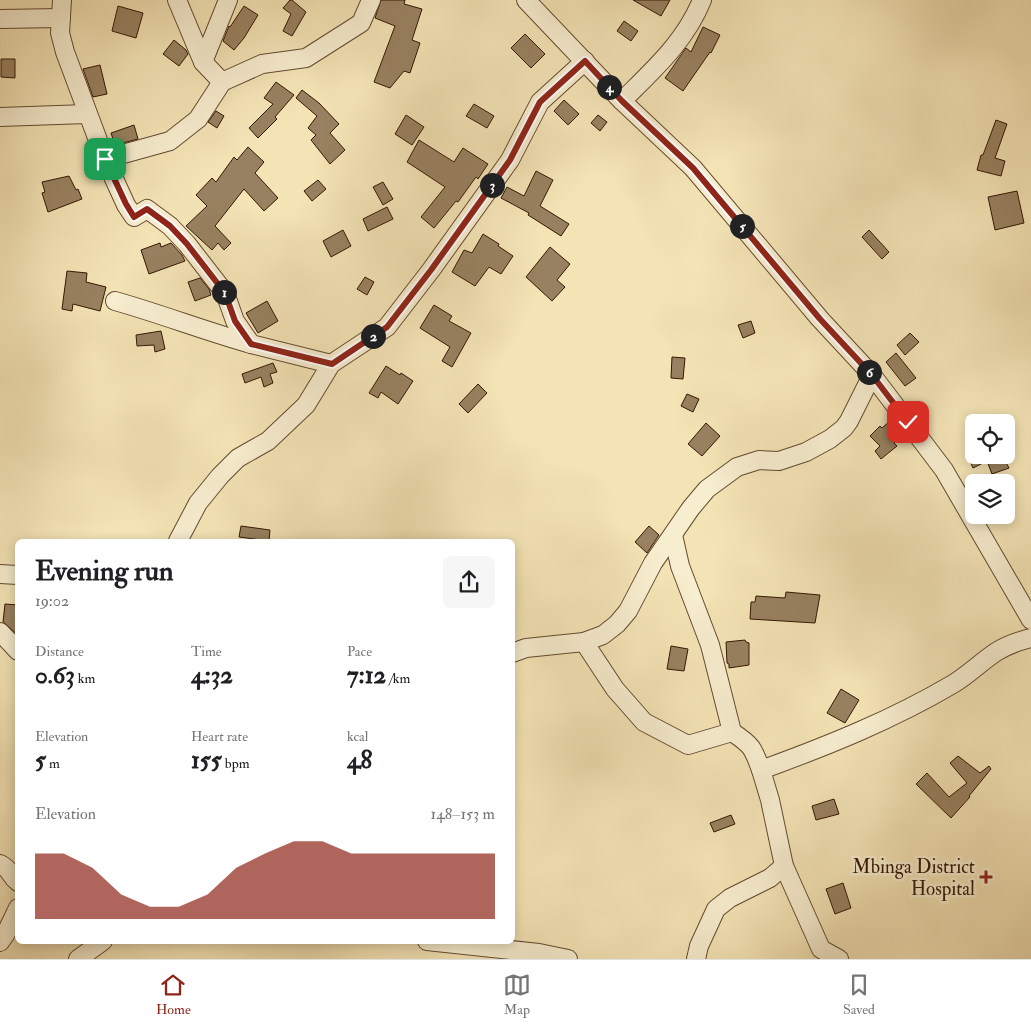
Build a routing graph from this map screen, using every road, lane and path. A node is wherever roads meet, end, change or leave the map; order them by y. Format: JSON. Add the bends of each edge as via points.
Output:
{"nodes":[{"id":1,"x":62,"y":0,"type":"edge"},
{"id":2,"x":177,"y":0,"type":"edge"},
{"id":3,"x":228,"y":0,"type":"edge"},
{"id":4,"x":371,"y":0,"type":"edge"},
{"id":5,"x":526,"y":0,"type":"edge"},
{"id":6,"x":702,"y":0,"type":"edge"},
{"id":7,"x":61,"y":18,"type":"junction"},
{"id":8,"x":0,"y":19,"type":"edge"},
{"id":9,"x":585,"y":61,"type":"junction"},
{"id":10,"x":203,"y":62,"type":"junction"},
{"id":11,"x":222,"y":82,"type":"junction"},
{"id":12,"x":622,"y":101,"type":"junction"},
{"id":13,"x":87,"y":114,"type":"junction"},
{"id":14,"x":0,"y":117,"type":"edge"},
{"id":15,"x":105,"y":159,"type":"junction"},
{"id":16,"x":115,"y":301,"type":"dead end"},
{"id":17,"x":251,"y":344,"type":"junction"},
{"id":18,"x":332,"y":364,"type":"junction"},
{"id":19,"x":872,"y":375,"type":"junction"},
{"id":20,"x":673,"y":535,"type":"junction"},
{"id":21,"x":179,"y":539,"type":"edge"},
{"id":22,"x":0,"y":574,"type":"edge"},
{"id":23,"x":15,"y":575,"type":"edge"},
{"id":24,"x":1031,"y":620,"type":"edge"},
{"id":25,"x":0,"y":632,"type":"edge"},
{"id":26,"x":1031,"y":638,"type":"edge"},
{"id":27,"x":584,"y":642,"type":"junction"},
{"id":28,"x":15,"y":648,"type":"edge"},
{"id":29,"x":515,"y":652,"type":"edge"},
{"id":30,"x":732,"y":732,"type":"junction"},
{"id":31,"x":761,"y":770,"type":"junction"},
{"id":32,"x":0,"y":864,"type":"edge"},
{"id":33,"x":784,"y":866,"type":"junction"},
{"id":34,"x":15,"y":880,"type":"edge"},
{"id":35,"x":15,"y":915,"type":"edge"},
{"id":36,"x":6,"y":937,"type":"edge"},
{"id":37,"x":99,"y":944,"type":"edge"},
{"id":38,"x":455,"y":944,"type":"edge"},
{"id":39,"x":78,"y":959,"type":"edge"},
{"id":40,"x":568,"y":959,"type":"edge"},
{"id":41,"x":696,"y":959,"type":"edge"},
{"id":42,"x":839,"y":959,"type":"edge"}],
"edges":[{"from":1,"to":7,"type":"street"},
{"from":2,"to":10,"type":"street"},
{"from":3,"to":10,"type":"street"},
{"from":4,"to":11,"type":"street","via":[[361,23],[306,58],[262,64]]},
{"from":5,"to":9,"type":"street"},
{"from":6,"to":12,"type":"street","via":[[680,41]]},
{"from":7,"to":8,"type":"street"},
{"from":7,"to":13,"type":"street","via":[[60,32]]},
{"from":9,"to":12,"type":"street"},
{"from":9,"to":18,"type":"street","via":[[540,102],[510,160],[387,327]]},
{"from":10,"to":11,"type":"street"},
{"from":11,"to":15,"type":"street","via":[[198,119],[170,141]]},
{"from":12,"to":19,"type":"street","via":[[693,168],[820,319]]},
{"from":13,"to":14,"type":"street"},
{"from":13,"to":15,"type":"street"},
{"from":15,"to":17,"type":"street","via":[[134,217],[147,209],[187,244],[225,293],[235,321]]},
{"from":16,"to":17,"type":"street"},
{"from":17,"to":18,"type":"street"},
{"from":18,"to":21,"type":"street","via":[[306,405],[268,441],[238,458],[220,476],[198,503]]},
{"from":19,"to":20,"type":"street","via":[[844,428],[806,452],[779,461],[750,462],[729,472],[707,488]]},
{"from":19,"to":24,"type":"street","via":[[944,470]]},
{"from":20,"to":27,"type":"street","via":[[653,562],[628,611],[603,635]]},
{"from":20,"to":30,"type":"street","via":[[680,566],[710,645]]},
{"from":22,"to":23,"type":"street"},
{"from":25,"to":28,"type":"street"},
{"from":26,"to":31,"type":"street","via":[[996,652],[955,684],[893,716],[837,742]]},
{"from":27,"to":29,"type":"street"},
{"from":27,"to":30,"type":"street","via":[[615,689],[644,722],[688,745]]},
{"from":30,"to":31,"type":"street","via":[[754,750]]},
{"from":31,"to":33,"type":"street"},
{"from":32,"to":34,"type":"street","via":[[8,868]]},
{"from":33,"to":41,"type":"street","via":[[716,910]]},
{"from":33,"to":42,"type":"street","via":[[821,949]]},
{"from":35,"to":36,"type":"street"},
{"from":37,"to":39,"type":"street"},
{"from":38,"to":40,"type":"street"}]}
